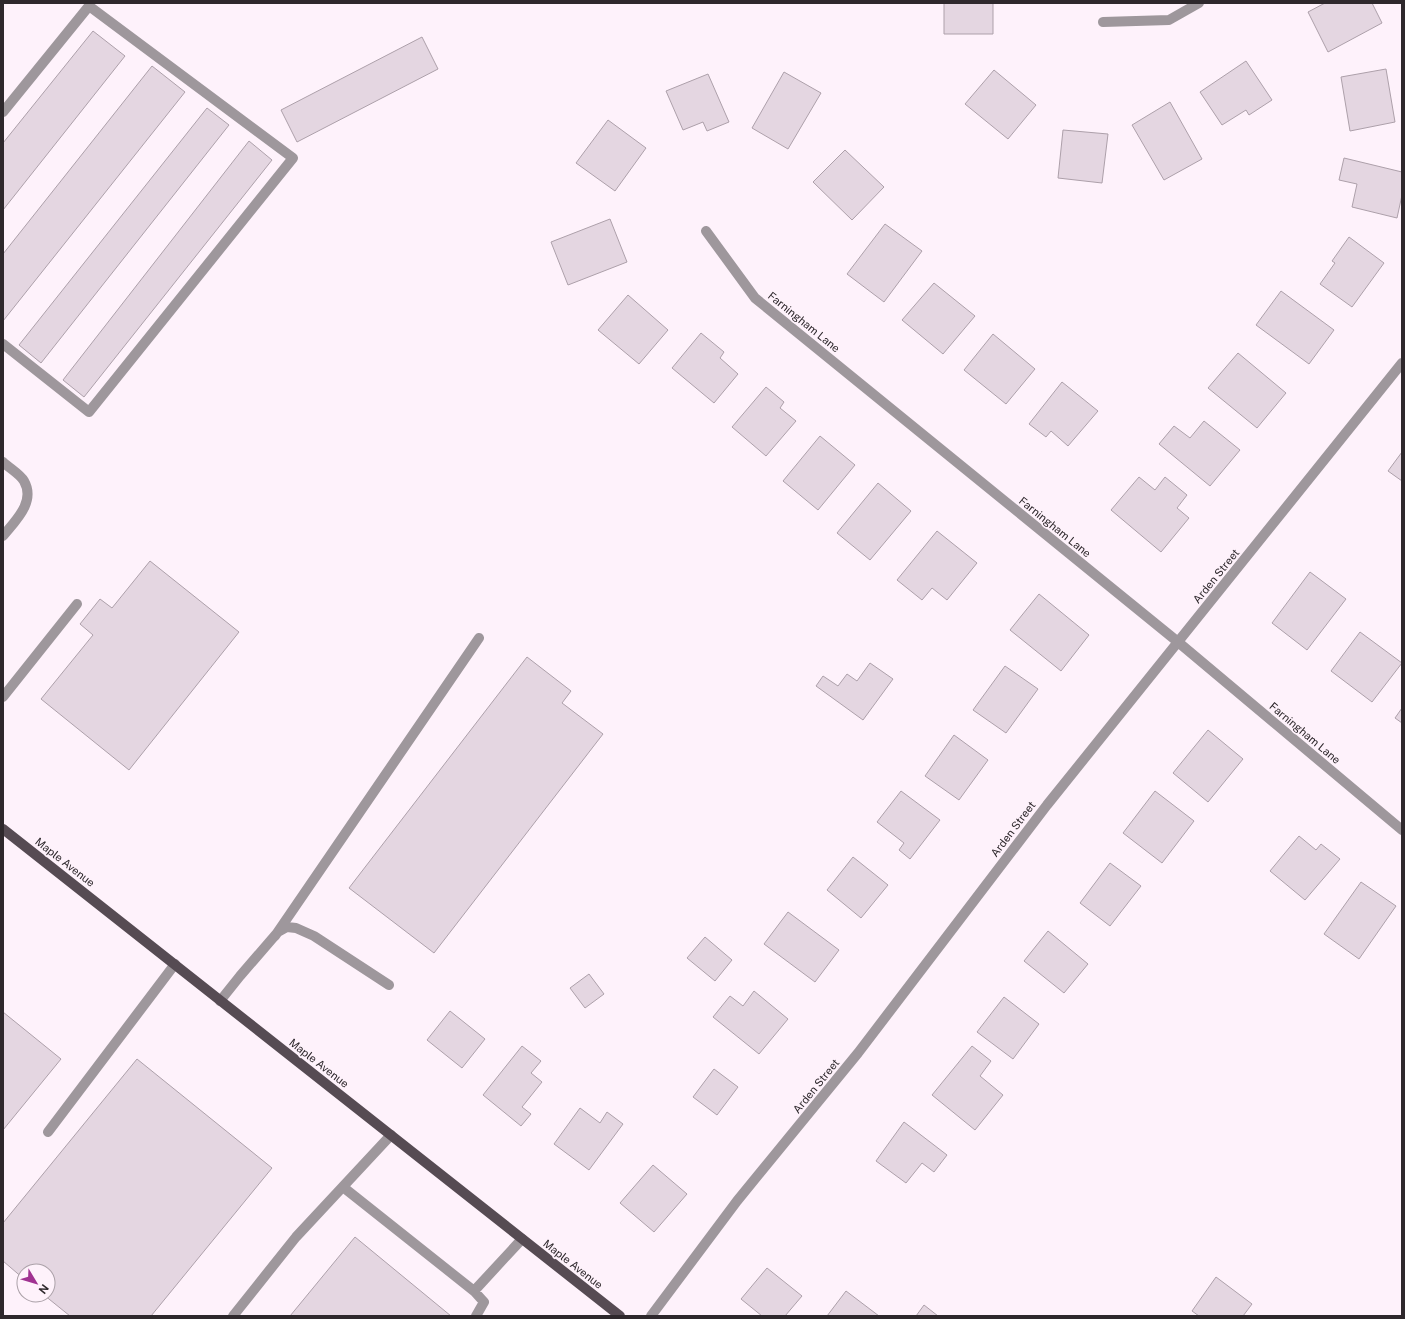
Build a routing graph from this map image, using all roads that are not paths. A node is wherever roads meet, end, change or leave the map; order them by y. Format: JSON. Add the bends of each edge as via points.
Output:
{"nodes":[{"id":1,"x":1199,"y":3,"type":"edge"},
{"id":2,"x":1103,"y":22,"type":"dead end"},
{"id":3,"x":3,"y":112,"type":"edge"},
{"id":4,"x":706,"y":231,"type":"dead end"},
{"id":5,"x":3,"y":344,"type":"edge"},
{"id":6,"x":1402,"y":363,"type":"edge"},
{"id":7,"x":3,"y":462,"type":"edge"},
{"id":8,"x":3,"y":536,"type":"edge"},
{"id":9,"x":77,"y":604,"type":"dead end"},
{"id":10,"x":479,"y":638,"type":"dead end"},
{"id":11,"x":1178,"y":642,"type":"junction"},
{"id":12,"x":3,"y":697,"type":"edge"},
{"id":13,"x":3,"y":829,"type":"edge"},
{"id":14,"x":1402,"y":830,"type":"edge"},
{"id":15,"x":275,"y":936,"type":"junction"},
{"id":16,"x":175,"y":964,"type":"junction"},
{"id":17,"x":389,"y":985,"type":"dead end"},
{"id":18,"x":220,"y":1000,"type":"junction"},
{"id":19,"x":48,"y":1132,"type":"dead end"},
{"id":20,"x":391,"y":1135,"type":"junction"},
{"id":21,"x":343,"y":1187,"type":"junction"},
{"id":22,"x":522,"y":1239,"type":"junction"},
{"id":23,"x":474,"y":1291,"type":"junction"},
{"id":24,"x":233,"y":1316,"type":"edge"},
{"id":25,"x":476,"y":1316,"type":"edge"},
{"id":26,"x":620,"y":1316,"type":"edge"},
{"id":27,"x":651,"y":1316,"type":"edge"}],
"edges":[{"from":1,"to":2,"type":"street","via":[[1169,20]]},
{"from":3,"to":5,"type":"street","via":[[89,6],[293,158],[89,412]]},
{"from":4,"to":11,"type":"street","name":"Farningham Lane","via":[[755,298]]},
{"from":6,"to":11,"type":"street","name":"Arden Street"},
{"from":7,"to":8,"type":"street","via":[[24,480],[28,492],[24,509]]},
{"from":9,"to":12,"type":"street"},
{"from":10,"to":15,"type":"street"},
{"from":11,"to":14,"type":"street","name":"Farningham Lane"},
{"from":11,"to":27,"type":"street","name":"Arden Street","via":[[1047,804],[858,1053],[737,1201]]},
{"from":13,"to":16,"type":"main road","name":"Maple Avenue"},
{"from":15,"to":17,"type":"street","via":[[287,927],[296,928],[314,936]]},
{"from":15,"to":18,"type":"street"},
{"from":16,"to":18,"type":"main road","name":"Maple Avenue"},
{"from":16,"to":19,"type":"street"},
{"from":18,"to":20,"type":"main road","name":"Maple Avenue"},
{"from":20,"to":21,"type":"street"},
{"from":20,"to":22,"type":"main road","name":"Maple Avenue"},
{"from":21,"to":23,"type":"street"},
{"from":21,"to":24,"type":"street","via":[[296,1237]]},
{"from":22,"to":23,"type":"street"},
{"from":22,"to":26,"type":"main road","name":"Maple Avenue"},
{"from":23,"to":25,"type":"street","via":[[484,1302]]}]}
